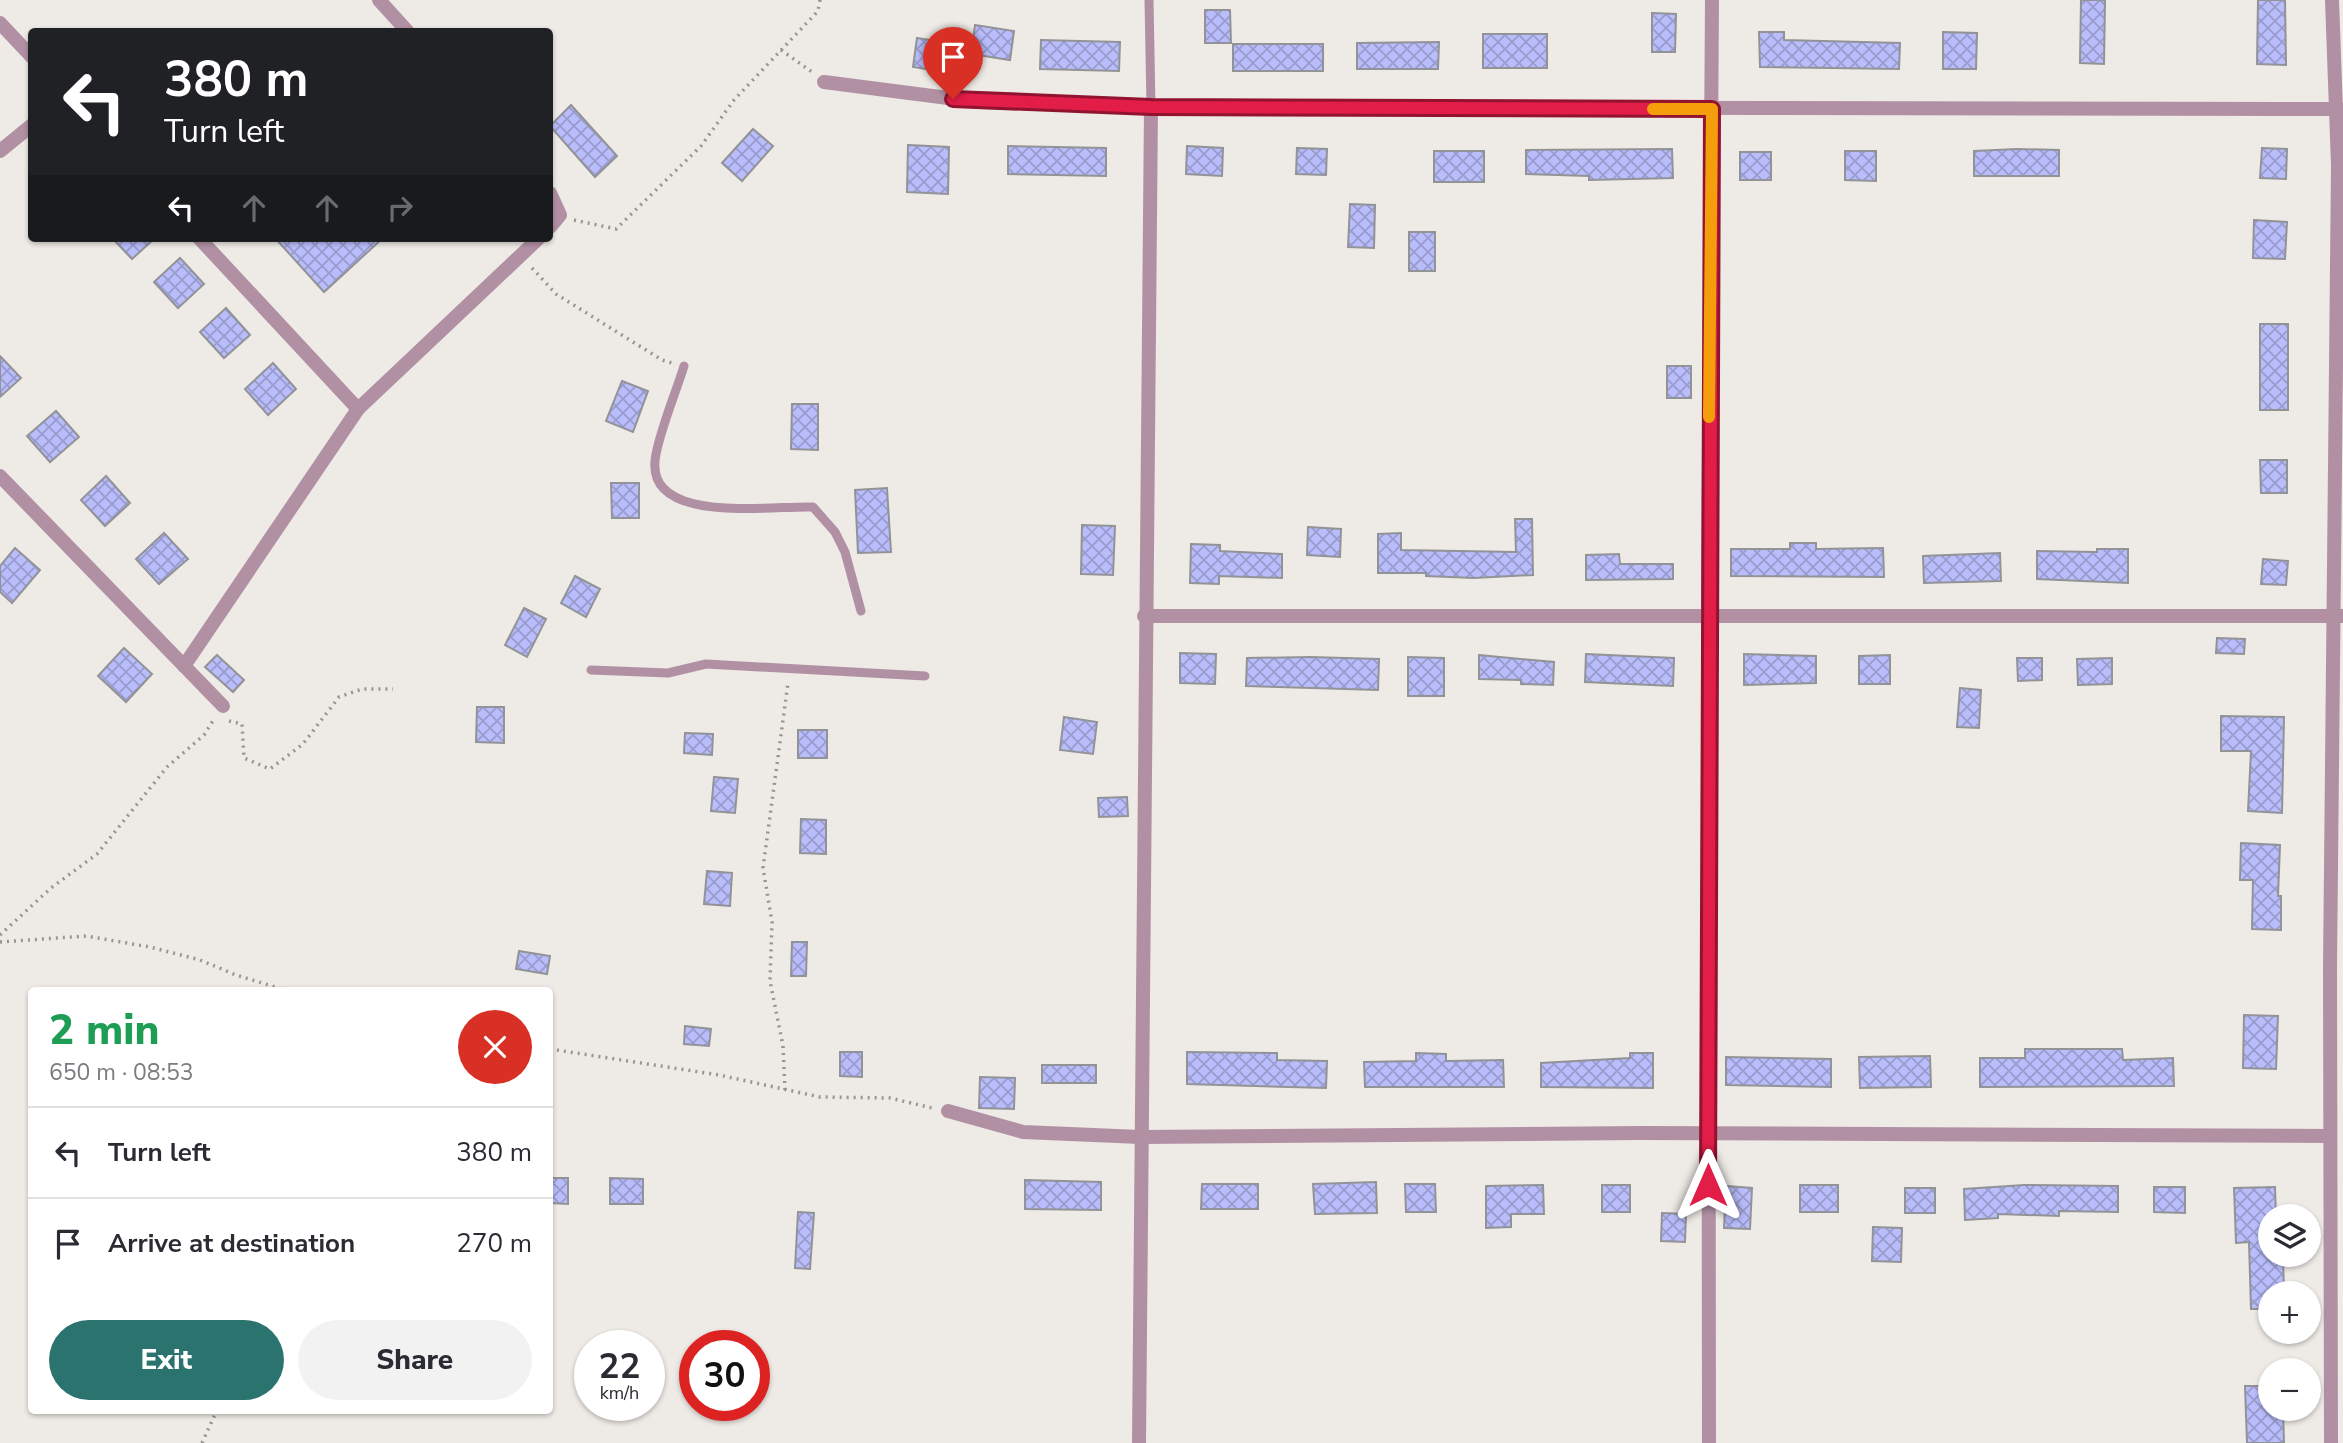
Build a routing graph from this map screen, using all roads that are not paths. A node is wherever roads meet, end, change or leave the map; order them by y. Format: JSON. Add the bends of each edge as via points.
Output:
{"nodes":[{"id":1,"x":379,"y":0,"type":"edge"},
{"id":2,"x":1149,"y":0,"type":"edge"},
{"id":3,"x":1712,"y":0,"type":"edge"},
{"id":4,"x":2332,"y":0,"type":"edge"},
{"id":5,"x":0,"y":23,"type":"edge"},
{"id":6,"x":404,"y":28,"type":"edge"},
{"id":7,"x":28,"y":53,"type":"edge"},
{"id":8,"x":824,"y":82,"type":"road end"},
{"id":9,"x":1151,"y":107,"type":"junction"},
{"id":10,"x":1712,"y":109,"type":"junction"},
{"id":11,"x":2340,"y":109,"type":"edge"},
{"id":12,"x":28,"y":128,"type":"edge"},
{"id":13,"x":0,"y":151,"type":"edge"},
{"id":14,"x":553,"y":200,"type":"edge"},
{"id":15,"x":553,"y":223,"type":"edge"},
{"id":16,"x":204,"y":242,"type":"edge"},
{"id":17,"x":535,"y":242,"type":"edge"},
{"id":18,"x":684,"y":366,"type":"road end"},
{"id":19,"x":358,"y":409,"type":"junction"},
{"id":20,"x":0,"y":478,"type":"edge"},
{"id":21,"x":861,"y":611,"type":"dead end"},
{"id":22,"x":1144,"y":616,"type":"junction"},
{"id":23,"x":2338,"y":616,"type":"edge"},
{"id":24,"x":1708,"y":617,"type":"junction"},
{"id":25,"x":184,"y":666,"type":"junction"},
{"id":26,"x":591,"y":670,"type":"dead end"},
{"id":27,"x":925,"y":676,"type":"dead end"},
{"id":28,"x":223,"y":706,"type":"road end"},
{"id":29,"x":948,"y":1111,"type":"road end"},
{"id":30,"x":1707,"y":1133,"type":"junction"},
{"id":31,"x":2330,"y":1136,"type":"junction"},
{"id":32,"x":1140,"y":1137,"type":"junction"},
{"id":33,"x":1139,"y":1443,"type":"edge"},
{"id":34,"x":1709,"y":1443,"type":"edge"},
{"id":35,"x":2331,"y":1443,"type":"edge"}],
"edges":[{"from":1,"to":6,"type":"street"},
{"from":2,"to":9,"type":"lane"},
{"from":3,"to":10,"type":"street"},
{"from":4,"to":11,"type":"street"},
{"from":5,"to":7,"type":"street"},
{"from":8,"to":9,"type":"street","via":[[979,102]]},
{"from":9,"to":10,"type":"street"},
{"from":9,"to":22,"type":"street"},
{"from":10,"to":11,"type":"street"},
{"from":10,"to":24,"type":"street"},
{"from":11,"to":23,"type":"street"},
{"from":12,"to":13,"type":"street"},
{"from":14,"to":15,"type":"street","via":[[560,215]]},
{"from":16,"to":19,"type":"street"},
{"from":17,"to":19,"type":"street"},
{"from":18,"to":21,"type":"lane","via":[[655,457],[660,484],[679,502],[709,507],[813,507],[845,552]]},
{"from":19,"to":25,"type":"street"},
{"from":20,"to":25,"type":"street"},
{"from":22,"to":24,"type":"street"},
{"from":22,"to":32,"type":"street"},
{"from":23,"to":24,"type":"street"},
{"from":23,"to":31,"type":"street"},
{"from":24,"to":30,"type":"street"},
{"from":25,"to":28,"type":"street"},
{"from":26,"to":27,"type":"lane","via":[[668,673],[706,664]]},
{"from":29,"to":32,"type":"street","via":[[1023,1132]]},
{"from":30,"to":31,"type":"street"},
{"from":30,"to":32,"type":"street"},
{"from":30,"to":34,"type":"street"},
{"from":31,"to":35,"type":"street"},
{"from":32,"to":33,"type":"street"}]}
